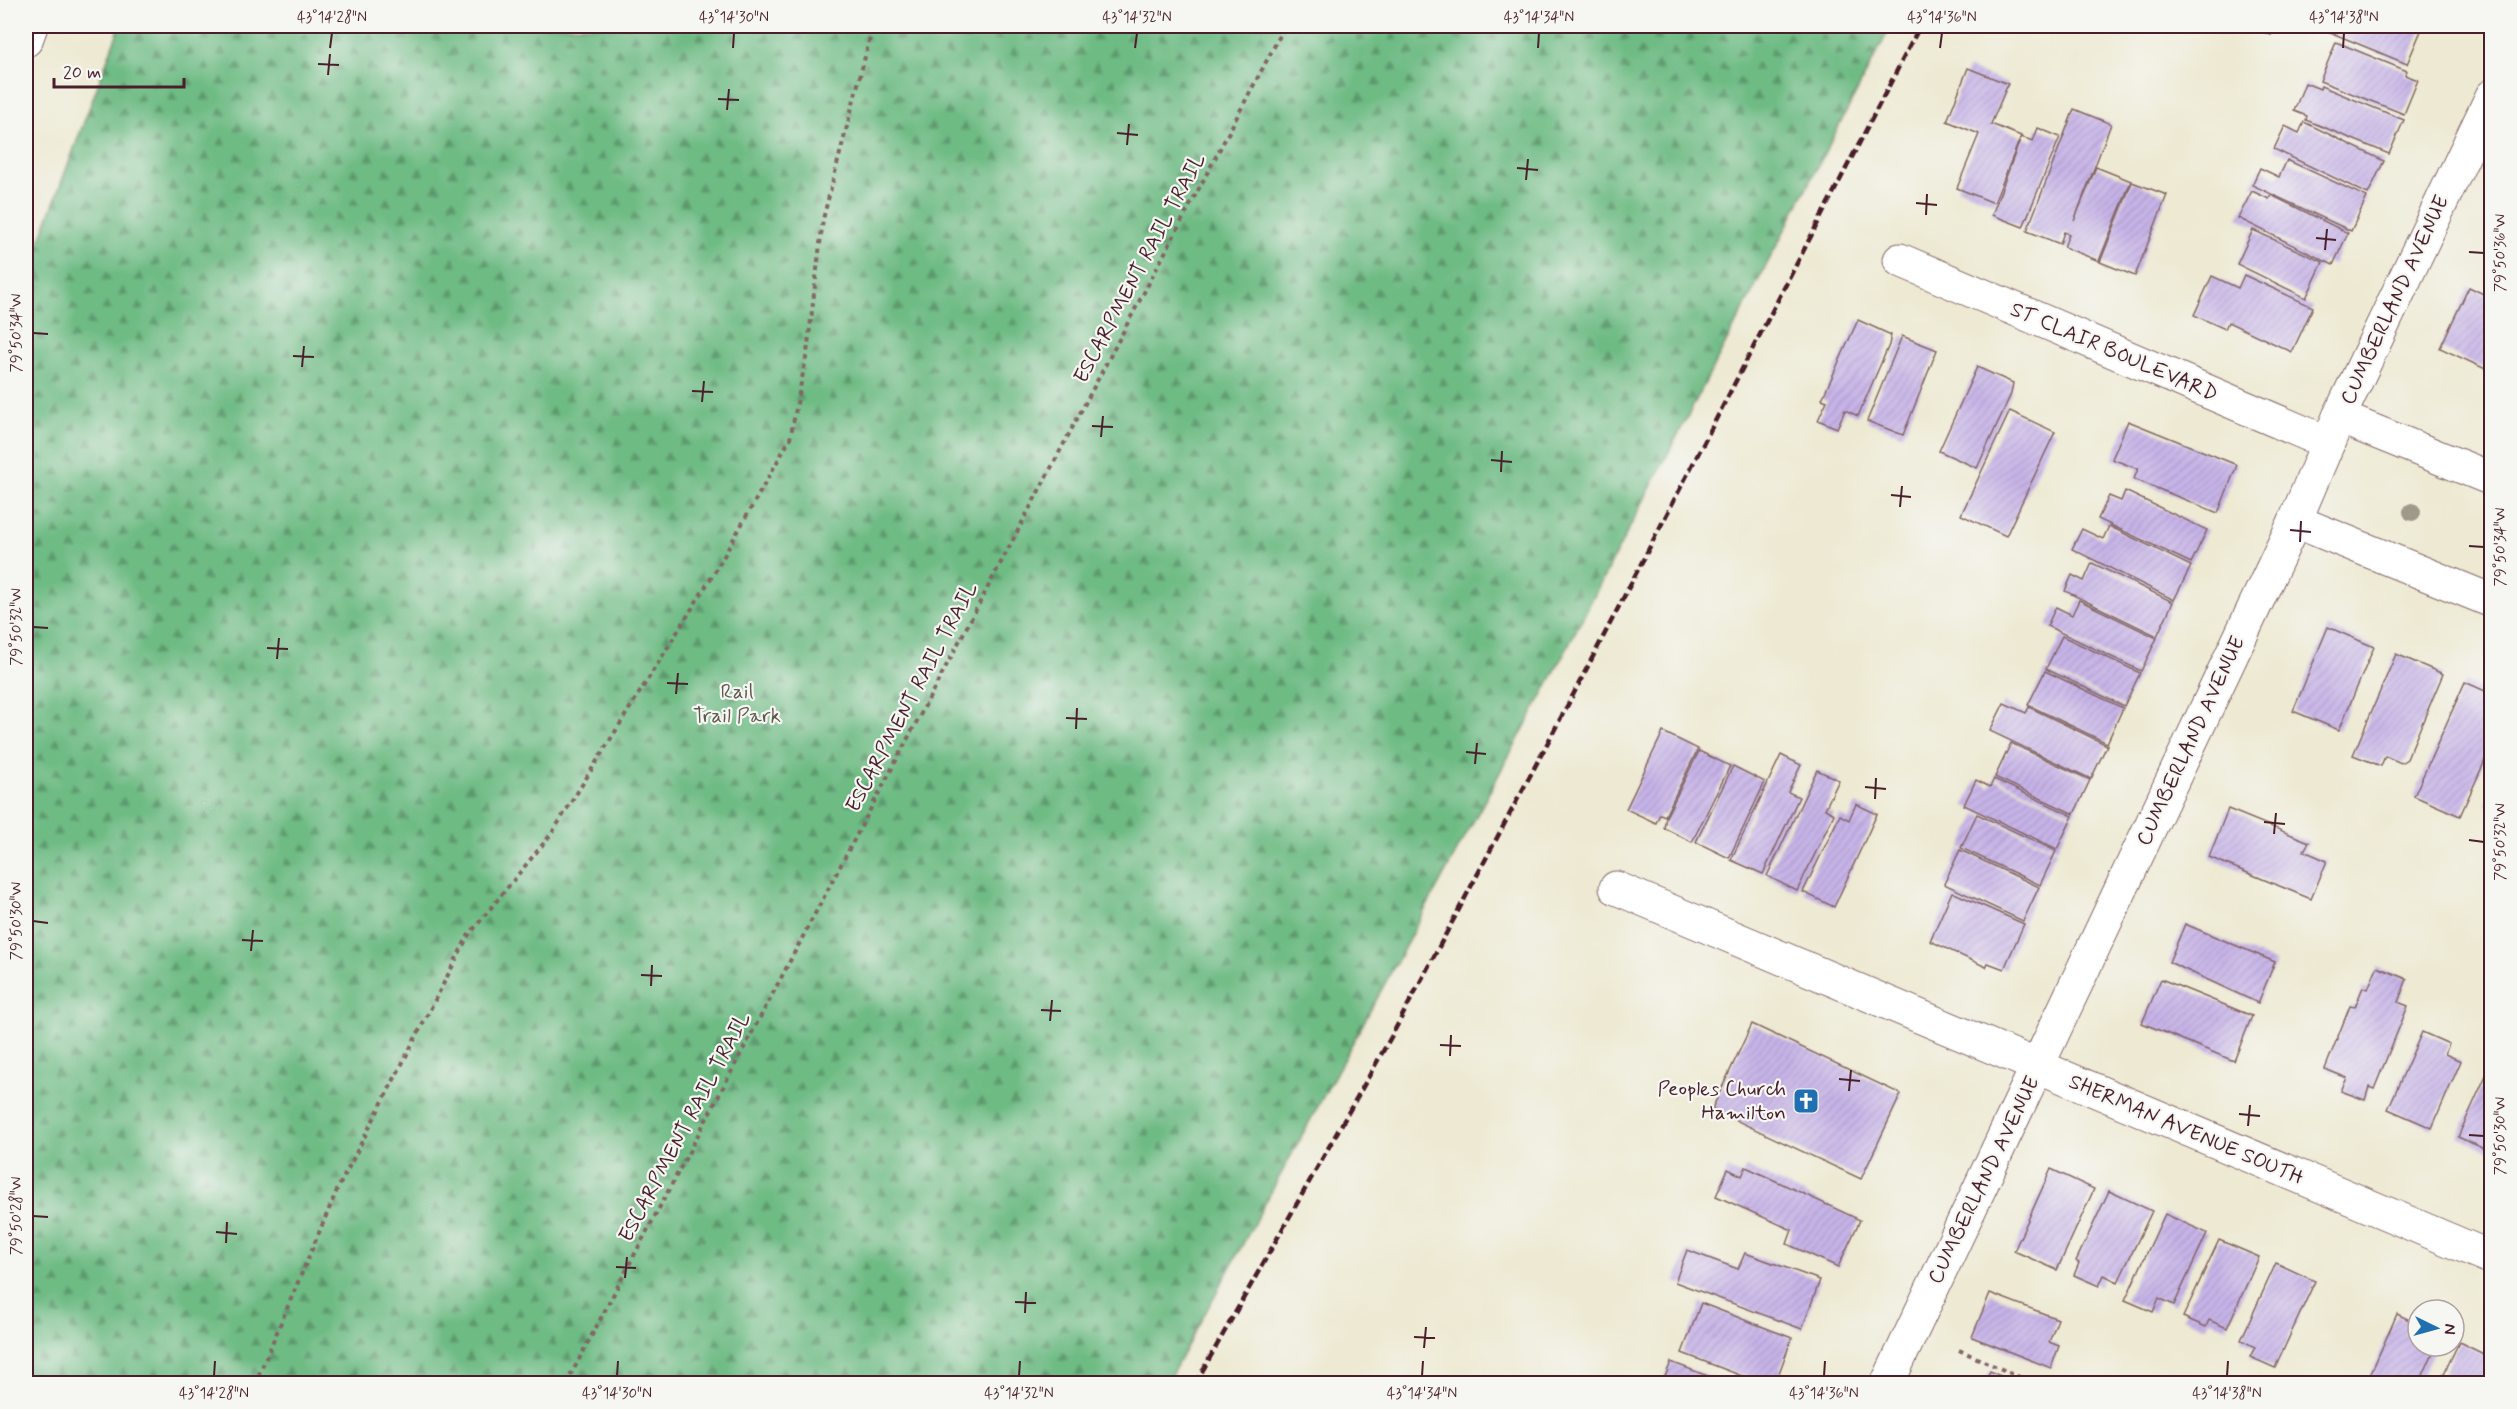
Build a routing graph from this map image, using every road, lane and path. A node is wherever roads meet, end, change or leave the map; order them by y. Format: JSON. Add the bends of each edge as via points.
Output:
{"nodes":[{"id":1,"x":31,"y":26,"type":"edge"},
{"id":2,"x":873,"y":26,"type":"edge"},
{"id":3,"x":1286,"y":26,"type":"edge"},
{"id":4,"x":26,"y":40,"type":"edge"},
{"id":5,"x":2492,"y":96,"type":"edge"},
{"id":6,"x":1900,"y":260,"type":"dead end"},
{"id":7,"x":2333,"y":430,"type":"junction"},
{"id":8,"x":2492,"y":479,"type":"edge"},
{"id":9,"x":2295,"y":521,"type":"junction"},
{"id":10,"x":2492,"y":601,"type":"edge"},
{"id":11,"x":1616,"y":888,"type":"dead end"},
{"id":12,"x":2038,"y":1067,"type":"junction"},
{"id":13,"x":2492,"y":1258,"type":"edge"},
{"id":14,"x":1959,"y":1350,"type":"dead end"},
{"id":15,"x":255,"y":1383,"type":"edge"},
{"id":16,"x":566,"y":1383,"type":"edge"},
{"id":17,"x":1887,"y":1383,"type":"edge"},
{"id":18,"x":2035,"y":1383,"type":"edge"}],
"edges":[{"from":1,"to":4,"type":"street"},
{"from":2,"to":15,"type":"path","via":[[823,219],[807,353],[790,439],[716,570],[558,824],[468,936],[337,1190]]},
{"from":3,"to":16,"type":"path","name":"ESCARPMENT RAIL TRAIL"},
{"from":5,"to":7,"type":"street","name":"CUMBERLAND AVENUE"},
{"from":6,"to":7,"type":"street","name":"ST CLAIR BOULEVARD"},
{"from":7,"to":8,"type":"street","name":"ST CLAIR BOULEVARD"},
{"from":7,"to":9,"type":"street","name":"CUMBERLAND AVENUE"},
{"from":9,"to":10,"type":"street"},
{"from":9,"to":12,"type":"street","name":"CUMBERLAND AVENUE"},
{"from":11,"to":12,"type":"street","name":"SHERMAN AVENUE SOUTH"},
{"from":12,"to":13,"type":"street","name":"SHERMAN AVENUE SOUTH"},
{"from":12,"to":17,"type":"street","name":"CUMBERLAND AVENUE"},
{"from":14,"to":18,"type":"path"}]}
